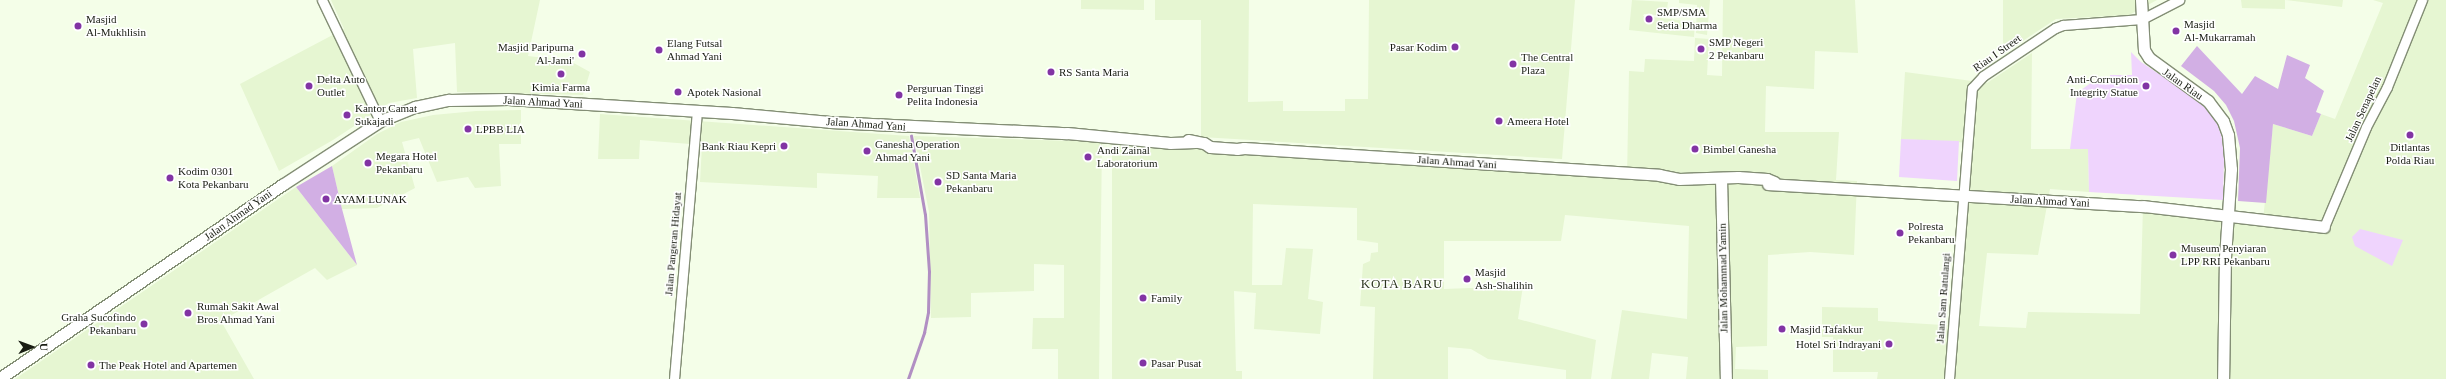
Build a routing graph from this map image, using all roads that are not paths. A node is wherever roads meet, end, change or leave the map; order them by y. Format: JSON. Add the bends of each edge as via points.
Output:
{"nodes":[{"id":1,"x":322,"y":0,"type":"edge"},
{"id":2,"x":2141,"y":0,"type":"edge"},
{"id":3,"x":2179,"y":0,"type":"edge"},
{"id":4,"x":2422,"y":0,"type":"edge"},
{"id":5,"x":2142,"y":19,"type":"junction"},
{"id":6,"x":697,"y":111,"type":"junction"},
{"id":7,"x":380,"y":121,"type":"junction"},
{"id":8,"x":1717,"y":178,"type":"junction"},
{"id":9,"x":1962,"y":195,"type":"junction"},
{"id":10,"x":2228,"y":215,"type":"junction"},
{"id":11,"x":2324,"y":227,"type":"joint"},
{"id":12,"x":0,"y":378,"type":"edge"},
{"id":13,"x":674,"y":379,"type":"edge"},
{"id":14,"x":1726,"y":379,"type":"edge"},
{"id":15,"x":1949,"y":379,"type":"edge"},
{"id":16,"x":2223,"y":379,"type":"edge"}],
"edges":[{"from":1,"to":7,"type":"main road"},
{"from":2,"to":5,"type":"main road","name":"Jalan Riau"},
{"from":3,"to":5,"type":"main road"},
{"from":4,"to":11,"type":"main road","name":"Jalan Senapelan","via":[[2387,87],[2366,127]]},
{"from":5,"to":9,"type":"main road","name":"Riau I Street","via":[[2064,25],[2055,28],[1983,76],[1972,88],[1970,97]]},
{"from":5,"to":10,"type":"main road","name":"Jalan Riau","via":[[2144,50],[2149,58],[2201,95],[2223,121],[2230,151]]},
{"from":6,"to":7,"type":"main road","name":"Jalan Ahmad Yani","via":[[508,99],[448,100],[415,107]]},
{"from":6,"to":8,"type":"main road","name":"Jalan Ahmad Yani","via":[[845,123],[1045,132],[1190,144],[1200,142],[1210,147],[1237,149],[1671,176],[1679,173],[1704,173]]},
{"from":6,"to":13,"type":"main road","name":"Jalan Pangeran Hidayat"},
{"from":7,"to":12,"type":"main road","name":"Jalan Ahmad Yani"},
{"from":8,"to":9,"type":"main road","name":"Jalan Ahmad Yani","via":[[1767,179],[1774,182]]},
{"from":8,"to":14,"type":"main road","name":"Jalan Mohammad Yamin"},
{"from":9,"to":10,"type":"main road","name":"Jalan Ahmad Yani","via":[[2143,206]]},
{"from":9,"to":15,"type":"main road","name":"Jalan Sam Ratulangi"},
{"from":10,"to":11,"type":"main road","name":"Jalan Ahmad Yani"},
{"from":10,"to":16,"type":"main road","name":"Jalan Riau","via":[[2222,318]]}]}
